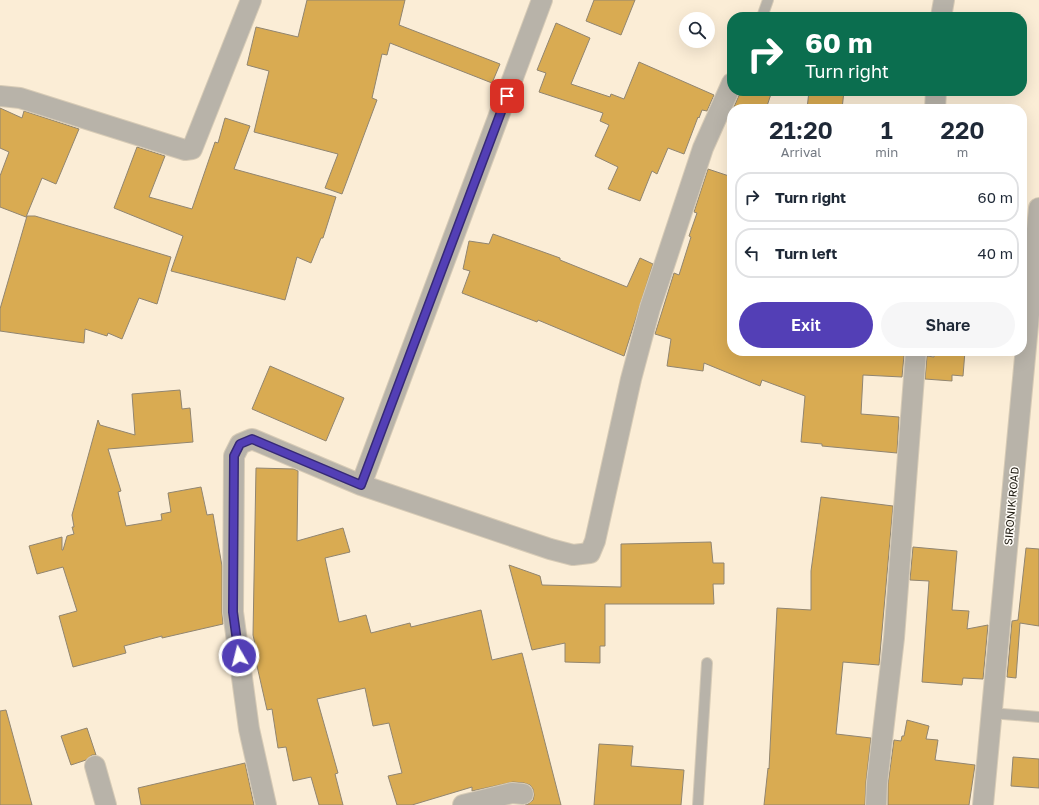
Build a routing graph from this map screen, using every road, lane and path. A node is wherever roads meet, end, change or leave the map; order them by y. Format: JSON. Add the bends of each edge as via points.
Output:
{"nodes":[{"id":1,"x":251,"y":0,"type":"edge"},
{"id":2,"x":542,"y":0,"type":"edge"},
{"id":3,"x":768,"y":0,"type":"edge"},
{"id":4,"x":944,"y":0,"type":"edge"},
{"id":5,"x":764,"y":12,"type":"edge"},
{"id":6,"x":942,"y":12,"type":"edge"},
{"id":7,"x":727,"y":94,"type":"edge"},
{"id":8,"x":0,"y":96,"type":"edge"},
{"id":9,"x":1039,"y":208,"type":"edge"},
{"id":10,"x":1027,"y":334,"type":"edge"},
{"id":11,"x":916,"y":356,"type":"edge"},
{"id":12,"x":1025,"y":356,"type":"edge"},
{"id":13,"x":361,"y":485,"type":"junction"},
{"id":14,"x":707,"y":663,"type":"dead end"},
{"id":15,"x":991,"y":713,"type":"junction"},
{"id":16,"x":1039,"y":717,"type":"edge"},
{"id":17,"x":95,"y":766,"type":"dead end"},
{"id":18,"x":523,"y":794,"type":"dead end"},
{"id":19,"x":106,"y":805,"type":"edge"},
{"id":20,"x":266,"y":805,"type":"edge"},
{"id":21,"x":463,"y":805,"type":"edge"},
{"id":22,"x":698,"y":805,"type":"edge"},
{"id":23,"x":876,"y":805,"type":"edge"},
{"id":24,"x":983,"y":805,"type":"edge"}],
"edges":[{"from":1,"to":8,"type":"street","via":[[192,149],[184,150],[20,98]]},
{"from":2,"to":13,"type":"street"},
{"from":3,"to":5,"type":"lane"},
{"from":4,"to":6,"type":"street"},
{"from":7,"to":13,"type":"street","via":[[702,148],[650,308],[631,379],[596,541],[590,553],[572,555],[550,549]]},
{"from":9,"to":10,"type":"street","name":"SIRONIK ROAD"},
{"from":11,"to":23,"type":"street","via":[[894,638]]},
{"from":12,"to":15,"type":"street","name":"SIRONIK ROAD"},
{"from":13,"to":20,"type":"street","via":[[252,439],[240,444],[234,456],[233,612],[249,729]]},
{"from":14,"to":22,"type":"lane"},
{"from":15,"to":16,"type":"lane"},
{"from":15,"to":24,"type":"street","name":"SIRONIK ROAD"},
{"from":17,"to":19,"type":"street"},
{"from":18,"to":21,"type":"street","via":[[512,793]]}]}
